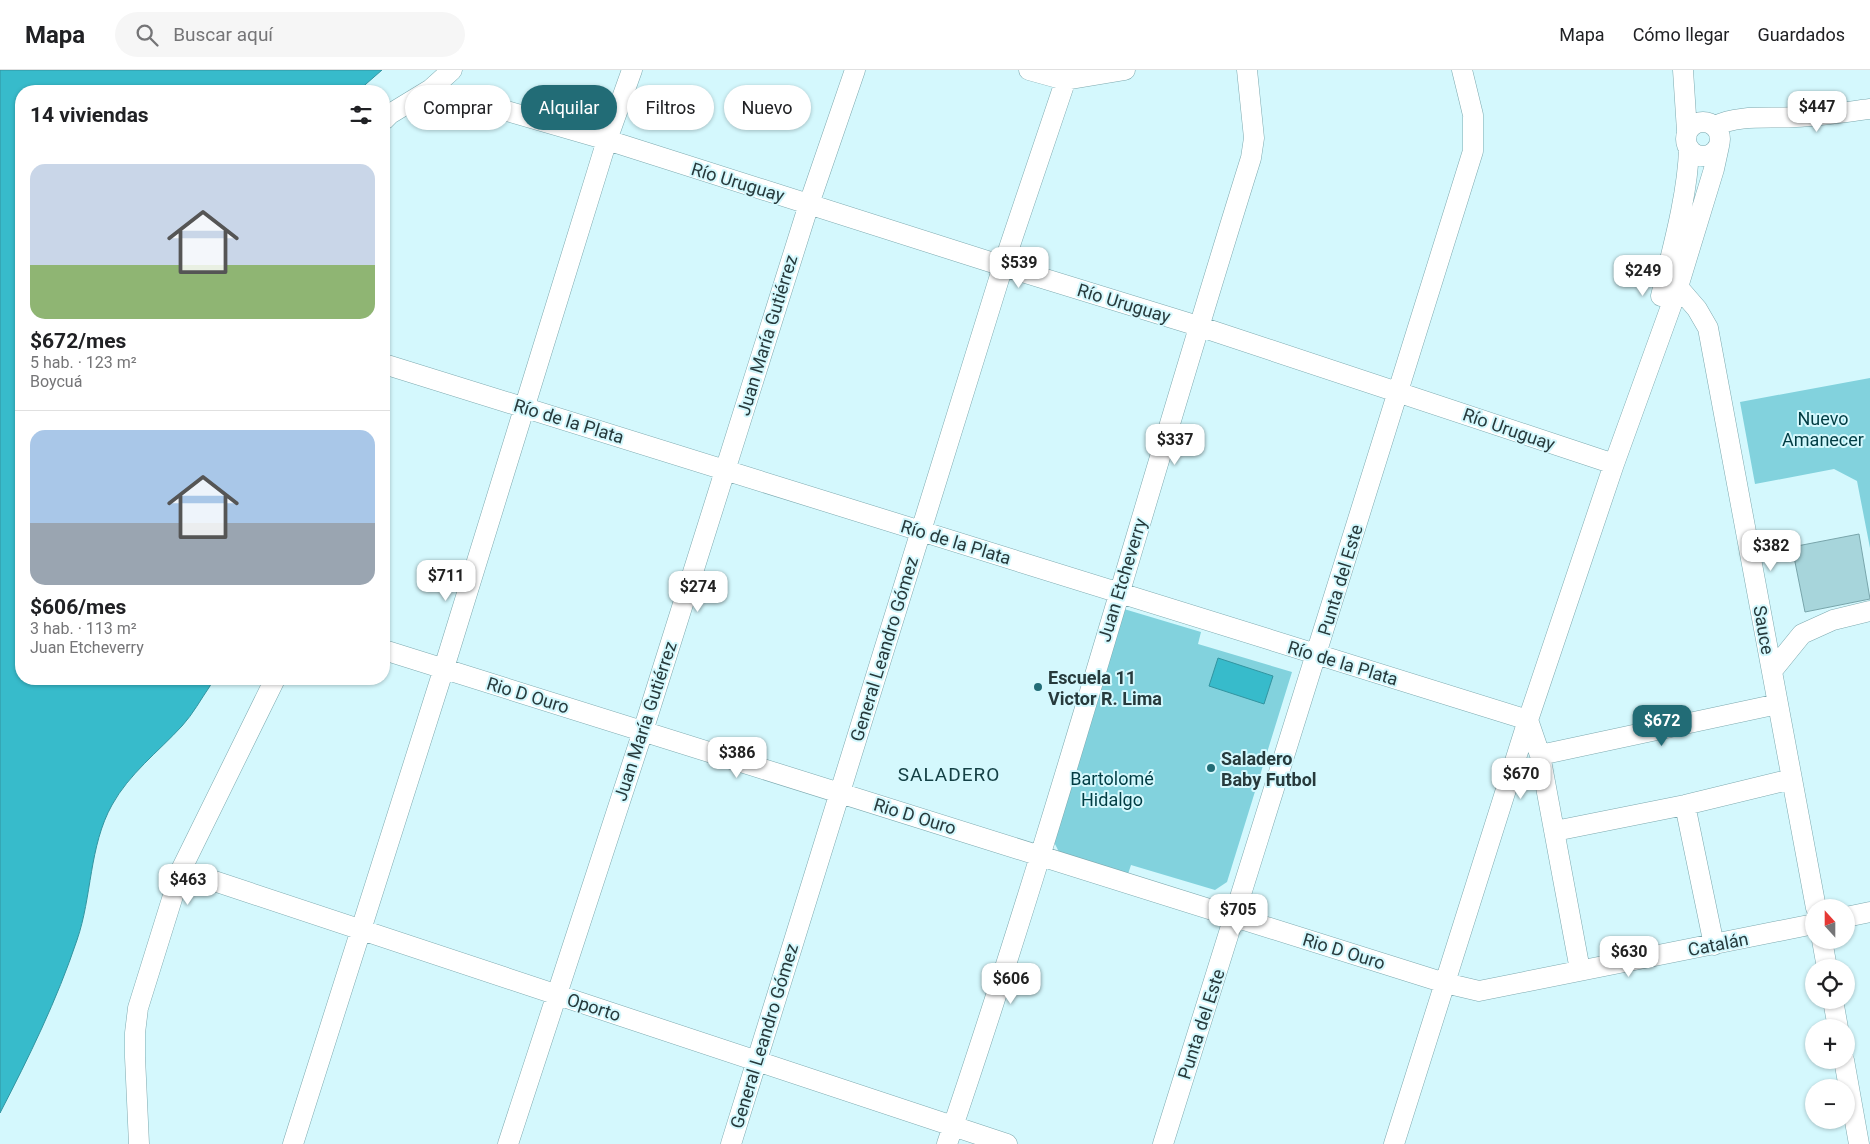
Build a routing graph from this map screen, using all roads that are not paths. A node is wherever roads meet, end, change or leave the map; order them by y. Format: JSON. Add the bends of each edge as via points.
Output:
{"nodes":[{"id":1,"x":452,"y":70,"type":"edge"},
{"id":2,"x":632,"y":70,"type":"edge"},
{"id":3,"x":855,"y":70,"type":"edge"},
{"id":4,"x":1029,"y":70,"type":"edge"},
{"id":5,"x":1124,"y":70,"type":"edge"},
{"id":6,"x":1247,"y":70,"type":"edge"},
{"id":7,"x":1462,"y":70,"type":"edge"},
{"id":8,"x":1683,"y":70,"type":"edge"},
{"id":9,"x":1067,"y":75,"type":"edge"},
{"id":10,"x":436,"y":85,"type":"edge"},
{"id":11,"x":1685,"y":92,"type":"junction"},
{"id":12,"x":405,"y":105,"type":"edge"},
{"id":13,"x":1870,"y":109,"type":"edge"},
{"id":14,"x":511,"y":113,"type":"edge"},
{"id":15,"x":390,"y":114,"type":"edge"},
{"id":16,"x":1716,"y":134,"type":"junction"},
{"id":17,"x":607,"y":140,"type":"junction"},
{"id":18,"x":1688,"y":140,"type":"junction"},
{"id":19,"x":809,"y":204,"type":"junction"},
{"id":20,"x":1003,"y":266,"type":"junction"},
{"id":21,"x":1671,"y":286,"type":"junction"},
{"id":22,"x":1198,"y":326,"type":"junction"},
{"id":23,"x":390,"y":366,"type":"edge"},
{"id":24,"x":1399,"y":392,"type":"junction"},
{"id":25,"x":525,"y":408,"type":"junction"},
{"id":26,"x":1617,"y":456,"type":"junction"},
{"id":27,"x":725,"y":470,"type":"junction"},
{"id":28,"x":920,"y":531,"type":"junction"},
{"id":29,"x":1118,"y":593,"type":"junction"},
{"id":30,"x":1870,"y":611,"type":"edge"},
{"id":31,"x":390,"y":652,"type":"edge"},
{"id":32,"x":1316,"y":654,"type":"junction"},
{"id":33,"x":444,"y":668,"type":"junction"},
{"id":34,"x":1772,"y":671,"type":"junction"},
{"id":35,"x":272,"y":685,"type":"edge"},
{"id":36,"x":1778,"y":704,"type":"junction"},
{"id":37,"x":1528,"y":720,"type":"junction"},
{"id":38,"x":643,"y":731,"type":"junction"},
{"id":39,"x":1540,"y":755,"type":"junction"},
{"id":40,"x":1792,"y":779,"type":"junction"},
{"id":41,"x":840,"y":793,"type":"junction"},
{"id":42,"x":1685,"y":805,"type":"junction"},
{"id":43,"x":1555,"y":831,"type":"junction"},
{"id":44,"x":1041,"y":856,"type":"junction"},
{"id":45,"x":181,"y":870,"type":"junction"},
{"id":46,"x":1814,"y":899,"type":"edge"},
{"id":47,"x":1870,"y":912,"type":"edge"},
{"id":48,"x":1855,"y":915,"type":"edge"},
{"id":49,"x":1235,"y":917,"type":"junction"},
{"id":50,"x":1805,"y":926,"type":"edge"},
{"id":51,"x":361,"y":930,"type":"junction"},
{"id":52,"x":1714,"y":945,"type":"junction"},
{"id":53,"x":1580,"y":970,"type":"junction"},
{"id":54,"x":1445,"y":983,"type":"junction"},
{"id":55,"x":557,"y":994,"type":"junction"},
{"id":56,"x":756,"y":1061,"type":"junction"},
{"id":57,"x":1846,"y":1069,"type":"edge"},
{"id":58,"x":950,"y":1135,"type":"edge"},
{"id":59,"x":139,"y":1144,"type":"edge"},
{"id":60,"x":292,"y":1144,"type":"edge"},
{"id":61,"x":508,"y":1144,"type":"edge"},
{"id":62,"x":731,"y":1144,"type":"edge"},
{"id":63,"x":1007,"y":1144,"type":"edge"},
{"id":64,"x":1163,"y":1144,"type":"edge"},
{"id":65,"x":1394,"y":1144,"type":"edge"},
{"id":66,"x":1859,"y":1144,"type":"edge"}],
"edges":[{"from":1,"to":10,"type":"street"},
{"from":2,"to":17,"type":"street"},
{"from":3,"to":19,"type":"street","name":"Juan María Gutiérrez"},
{"from":4,"to":9,"type":"street"},
{"from":5,"to":9,"type":"street"},
{"from":6,"to":22,"type":"street","name":"Juan Etcheverry","via":[[1254,138],[1252,158]]},
{"from":7,"to":24,"type":"street","name":"Punta del Este","via":[[1472,116],[1473,151]]},
{"from":8,"to":11,"type":"street"},
{"from":9,"to":20,"type":"street","name":"General Leandro Gómez"},
{"from":11,"to":16,"type":"street","via":[[1693,110]]},
{"from":11,"to":18,"type":"street"},
{"from":12,"to":15,"type":"street"},
{"from":13,"to":16,"type":"street","via":[[1735,120]]},
{"from":14,"to":17,"type":"street","name":"Río Uruguay"},
{"from":16,"to":18,"type":"street","via":[[1700,122],[1695,123]]},
{"from":16,"to":18,"type":"street","via":[[1715,151],[1704,156],[1693,153]]},
{"from":16,"to":21,"type":"street"},
{"from":17,"to":19,"type":"street","name":"Río Uruguay"},
{"from":17,"to":25,"type":"street"},
{"from":18,"to":21,"type":"street","via":[[1689,165]]},
{"from":19,"to":20,"type":"street","name":"Río Uruguay"},
{"from":19,"to":27,"type":"street","name":"Juan María Gutiérrez"},
{"from":20,"to":22,"type":"street","name":"Río Uruguay"},
{"from":20,"to":28,"type":"street","name":"General Leandro Gómez"},
{"from":21,"to":26,"type":"street"},
{"from":21,"to":34,"type":"street","name":"Sauce","via":[[1697,309],[1708,328]]},
{"from":22,"to":24,"type":"street","name":"Río Uruguay"},
{"from":22,"to":29,"type":"street","name":"Juan Etcheverry"},
{"from":23,"to":25,"type":"street","name":"Río de la Plata"},
{"from":24,"to":26,"type":"street","name":"Río Uruguay"},
{"from":24,"to":32,"type":"street","name":"Punta del Este"},
{"from":25,"to":27,"type":"street","name":"Río de la Plata"},
{"from":25,"to":33,"type":"street"},
{"from":26,"to":37,"type":"street"},
{"from":27,"to":28,"type":"street","name":"Río de la Plata"},
{"from":27,"to":38,"type":"street","name":"Juan María Gutiérrez"},
{"from":28,"to":29,"type":"street","name":"Río de la Plata"},
{"from":28,"to":41,"type":"street","name":"General Leandro Gómez"},
{"from":29,"to":32,"type":"street","name":"Río de la Plata"},
{"from":29,"to":44,"type":"street","name":"Juan Etcheverry"},
{"from":30,"to":34,"type":"street","via":[[1833,620],[1802,634]]},
{"from":31,"to":33,"type":"street","name":"Rio D Ouro"},
{"from":32,"to":37,"type":"street","name":"Río de la Plata"},
{"from":32,"to":49,"type":"street","name":"Punta del Este"},
{"from":33,"to":38,"type":"street","name":"Rio D Ouro"},
{"from":33,"to":51,"type":"street"},
{"from":34,"to":36,"type":"street","name":"Sauce"},
{"from":35,"to":45,"type":"street"},
{"from":36,"to":39,"type":"street"},
{"from":36,"to":40,"type":"street","name":"Sauce"},
{"from":37,"to":39,"type":"street"},
{"from":37,"to":54,"type":"street"},
{"from":38,"to":41,"type":"street","name":"Rio D Ouro"},
{"from":38,"to":55,"type":"street","name":"Juan María Gutiérrez"},
{"from":39,"to":43,"type":"street"},
{"from":40,"to":42,"type":"street"},
{"from":40,"to":46,"type":"street","name":"Sauce"},
{"from":41,"to":44,"type":"street","name":"Rio D Ouro"},
{"from":41,"to":56,"type":"street","name":"General Leandro Gómez"},
{"from":42,"to":43,"type":"street"},
{"from":42,"to":52,"type":"street"},
{"from":43,"to":53,"type":"street"},
{"from":44,"to":49,"type":"street","name":"Rio D Ouro"},
{"from":44,"to":58,"type":"street","name":"Juan Etcheverry"},
{"from":45,"to":51,"type":"street","name":"Oporto"},
{"from":45,"to":59,"type":"street","via":[[138,1008],[134,1057]]},
{"from":47,"to":48,"type":"street"},
{"from":49,"to":54,"type":"street","name":"Rio D Ouro"},
{"from":49,"to":64,"type":"street","name":"Punta del Este"},
{"from":50,"to":52,"type":"street","name":"Catalán"},
{"from":51,"to":55,"type":"street","name":"Oporto"},
{"from":51,"to":60,"type":"street"},
{"from":52,"to":53,"type":"street","name":"Catalán"},
{"from":53,"to":54,"type":"street","name":"Catalán","via":[[1479,991]]},
{"from":54,"to":65,"type":"street"},
{"from":55,"to":56,"type":"street","name":"Oporto"},
{"from":55,"to":61,"type":"street","name":"Juan María Gutiérrez"},
{"from":56,"to":58,"type":"street","name":"Oporto"},
{"from":56,"to":62,"type":"street","name":"General Leandro Gómez"},
{"from":57,"to":66,"type":"street"},
{"from":58,"to":63,"type":"street","name":"Oporto"}]}
